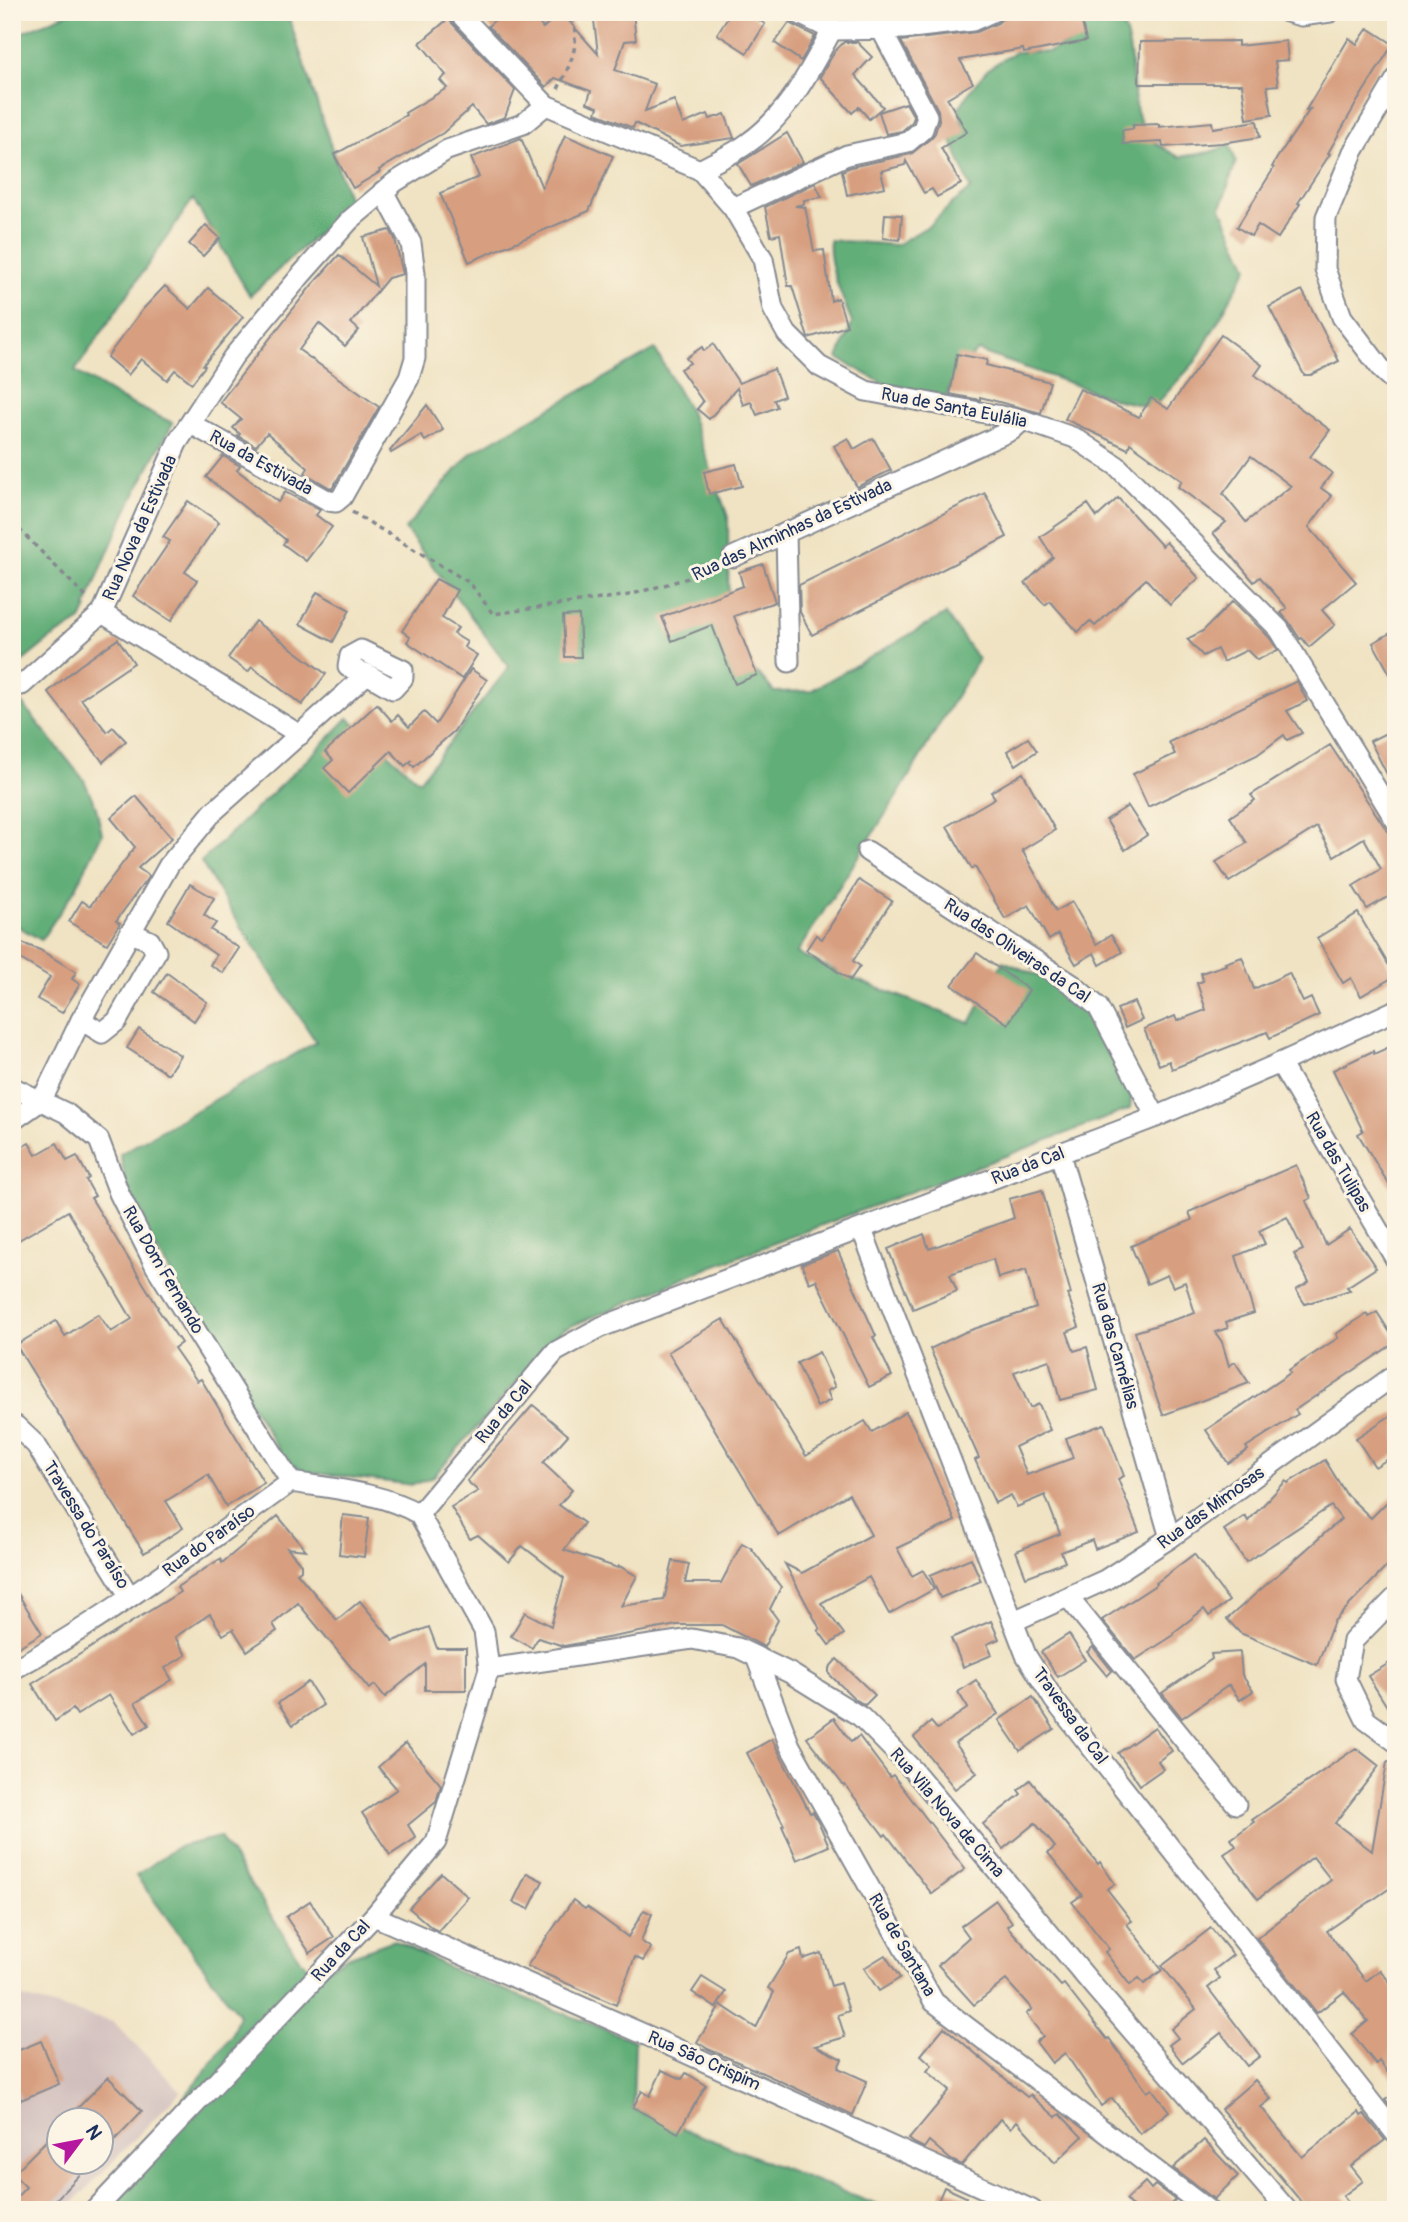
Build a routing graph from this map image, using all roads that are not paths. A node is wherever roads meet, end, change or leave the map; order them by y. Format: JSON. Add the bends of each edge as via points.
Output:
{"nodes":[{"id":1,"x":458,"y":12,"type":"edge"},
{"id":2,"x":795,"y":12,"type":"edge"},
{"id":3,"x":992,"y":12,"type":"edge"},
{"id":4,"x":1287,"y":12,"type":"edge"},
{"id":5,"x":1329,"y":12,"type":"edge"},
{"id":6,"x":881,"y":29,"type":"junction"},
{"id":7,"x":832,"y":30,"type":"junction"},
{"id":8,"x":1396,"y":79,"type":"edge"},
{"id":9,"x":546,"y":105,"type":"junction"},
{"id":10,"x":700,"y":170,"type":"junction"},
{"id":11,"x":383,"y":191,"type":"junction"},
{"id":12,"x":733,"y":208,"type":"junction"},
{"id":13,"x":1396,"y":383,"type":"edge"},
{"id":14,"x":1023,"y":420,"type":"junction"},
{"id":15,"x":191,"y":424,"type":"junction"},
{"id":16,"x":786,"y":533,"type":"junction"},
{"id":17,"x":733,"y":557,"type":"road end"},
{"id":18,"x":102,"y":614,"type":"junction"},
{"id":19,"x":789,"y":662,"type":"dead end"},
{"id":20,"x":367,"y":674,"type":"dead end"},
{"id":21,"x":22,"y":685,"type":"dead end"},
{"id":22,"x":300,"y":736,"type":"junction"},
{"id":23,"x":1396,"y":821,"type":"edge"},
{"id":24,"x":867,"y":851,"type":"dead end"},
{"id":25,"x":130,"y":932,"type":"junction"},
{"id":26,"x":1396,"y":1010,"type":"edge"},
{"id":27,"x":81,"y":1020,"type":"junction"},
{"id":28,"x":1280,"y":1063,"type":"junction"},
{"id":29,"x":12,"y":1087,"type":"edge"},
{"id":30,"x":41,"y":1100,"type":"junction"},
{"id":31,"x":1156,"y":1117,"type":"junction"},
{"id":32,"x":12,"y":1121,"type":"edge"},
{"id":33,"x":1060,"y":1154,"type":"junction"},
{"id":34,"x":862,"y":1230,"type":"junction"},
{"id":35,"x":1396,"y":1260,"type":"edge"},
{"id":36,"x":1396,"y":1374,"type":"edge"},
{"id":37,"x":12,"y":1425,"type":"edge"},
{"id":38,"x":292,"y":1482,"type":"junction"},
{"id":39,"x":419,"y":1514,"type":"junction"},
{"id":40,"x":1170,"y":1538,"type":"junction"},
{"id":41,"x":130,"y":1597,"type":"junction"},
{"id":42,"x":1068,"y":1597,"type":"junction"},
{"id":43,"x":1396,"y":1597,"type":"edge"},
{"id":44,"x":1014,"y":1621,"type":"junction"},
{"id":45,"x":756,"y":1657,"type":"junction"},
{"id":46,"x":489,"y":1669,"type":"junction"},
{"id":47,"x":12,"y":1670,"type":"edge"},
{"id":48,"x":1396,"y":1742,"type":"edge"},
{"id":49,"x":1236,"y":1804,"type":"dead end"},
{"id":50,"x":374,"y":1916,"type":"junction"},
{"id":51,"x":1396,"y":2134,"type":"edge"},
{"id":52,"x":95,"y":2210,"type":"edge"},
{"id":53,"x":1032,"y":2210,"type":"edge"},
{"id":54,"x":1208,"y":2210,"type":"edge"},
{"id":55,"x":1287,"y":2210,"type":"edge"}],
"edges":[{"from":1,"to":9,"type":"street","name":"Rua de Santa Eulália"},
{"from":2,"to":7,"type":"street"},
{"from":3,"to":6,"type":"street","via":[[972,21]]},
{"from":4,"to":5,"type":"street","via":[[1301,16]]},
{"from":6,"to":7,"type":"street"},
{"from":6,"to":12,"type":"street","via":[[927,116],[923,129],[908,142],[847,155]]},
{"from":7,"to":10,"type":"street","via":[[780,116],[748,144]]},
{"from":8,"to":13,"type":"street","via":[[1353,152],[1326,217],[1325,269],[1342,317]]},
{"from":9,"to":10,"type":"street","name":"Rua de Santa Eulália"},
{"from":9,"to":11,"type":"street","name":"Rua da Estivada","via":[[523,124],[447,150]]},
{"from":10,"to":12,"type":"street","name":"Rua de Santa Eulália"},
{"from":11,"to":15,"type":"street","name":"Rua da Estivada","via":[[349,220],[233,357]]},
{"from":11,"to":15,"type":"street","name":"Rua da Estivada","via":[[411,243],[415,358],[409,378],[342,497],[330,501]]},
{"from":12,"to":14,"type":"street","name":"Rua de Santa Eulália","via":[[763,259],[772,309],[787,334],[820,366],[866,391]]},
{"from":14,"to":16,"type":"street","name":"Rua das Alminhas da Estivada","via":[[1012,430]]},
{"from":14,"to":23,"type":"street","name":"Rua de Santa Eulália","via":[[1075,438],[1117,466],[1279,629]]},
{"from":15,"to":18,"type":"street","name":"Rua Nova da Estivada","via":[[177,443]]},
{"from":16,"to":17,"type":"street","name":"Rua das Alminhas da Estivada"},
{"from":16,"to":19,"type":"street"},
{"from":18,"to":21,"type":"street","name":"Rua Nova da Estivada"},
{"from":18,"to":22,"type":"street"},
{"from":20,"to":22,"type":"street"},
{"from":22,"to":25,"type":"street","via":[[213,812],[169,865]]},
{"from":24,"to":31,"type":"street","name":"Rua das Oliveiras da Cal","via":[[1073,985],[1098,1007]]},
{"from":25,"to":27,"type":"street"},
{"from":25,"to":27,"type":"street","via":[[150,941],[156,952],[117,1021],[102,1034]]},
{"from":26,"to":28,"type":"street","name":"Rua da Cal"},
{"from":27,"to":30,"type":"street"},
{"from":28,"to":31,"type":"street","name":"Rua da Cal"},
{"from":28,"to":35,"type":"street","name":"Rua das Tulipas"},
{"from":29,"to":30,"type":"street","name":"Rua Dom Fernando"},
{"from":30,"to":32,"type":"street"},
{"from":30,"to":38,"type":"street","name":"Rua Dom Fernando","via":[[99,1140],[156,1267]]},
{"from":31,"to":33,"type":"street","name":"Rua da Cal"},
{"from":33,"to":34,"type":"street","name":"Rua da Cal"},
{"from":33,"to":40,"type":"street","name":"Rua das Camélias"},
{"from":34,"to":39,"type":"street","name":"Rua da Cal","via":[[601,1327],[555,1352]]},
{"from":34,"to":44,"type":"street","name":"Travessa da Cal"},
{"from":36,"to":40,"type":"street","name":"Rua das Mimosas"},
{"from":37,"to":41,"type":"street","name":"Travessa do Paraíso","via":[[36,1445]]},
{"from":38,"to":39,"type":"street","via":[[372,1495]]},
{"from":38,"to":41,"type":"street","name":"Rua do Paraíso"},
{"from":39,"to":46,"type":"street","name":"Rua da Cal","via":[[484,1631]]},
{"from":40,"to":42,"type":"street","name":"Rua das Mimosas","via":[[1105,1580]]},
{"from":41,"to":47,"type":"street","name":"Rua do Paraíso"},
{"from":42,"to":44,"type":"street","name":"Rua das Mimosas"},
{"from":42,"to":49,"type":"street"},
{"from":43,"to":48,"type":"street","via":[[1353,1641],[1346,1679],[1366,1720]]},
{"from":44,"to":51,"type":"street","name":"Travessa da Cal","via":[[1026,1655],[1054,1700]]},
{"from":45,"to":46,"type":"street","name":"Rua Vila Nova de Cima","via":[[738,1648],[692,1639]]},
{"from":45,"to":54,"type":"street","name":"Rua de Santana","via":[[790,1746],[934,2002]]},
{"from":45,"to":55,"type":"street","name":"Rua Vila Nova de Cima","via":[[861,1717],[914,1771]]},
{"from":46,"to":50,"type":"street","name":"Rua da Cal","via":[[436,1842]]},
{"from":50,"to":52,"type":"street","name":"Rua da Cal"},
{"from":50,"to":53,"type":"street","name":"Rua São Crispim"}]}
